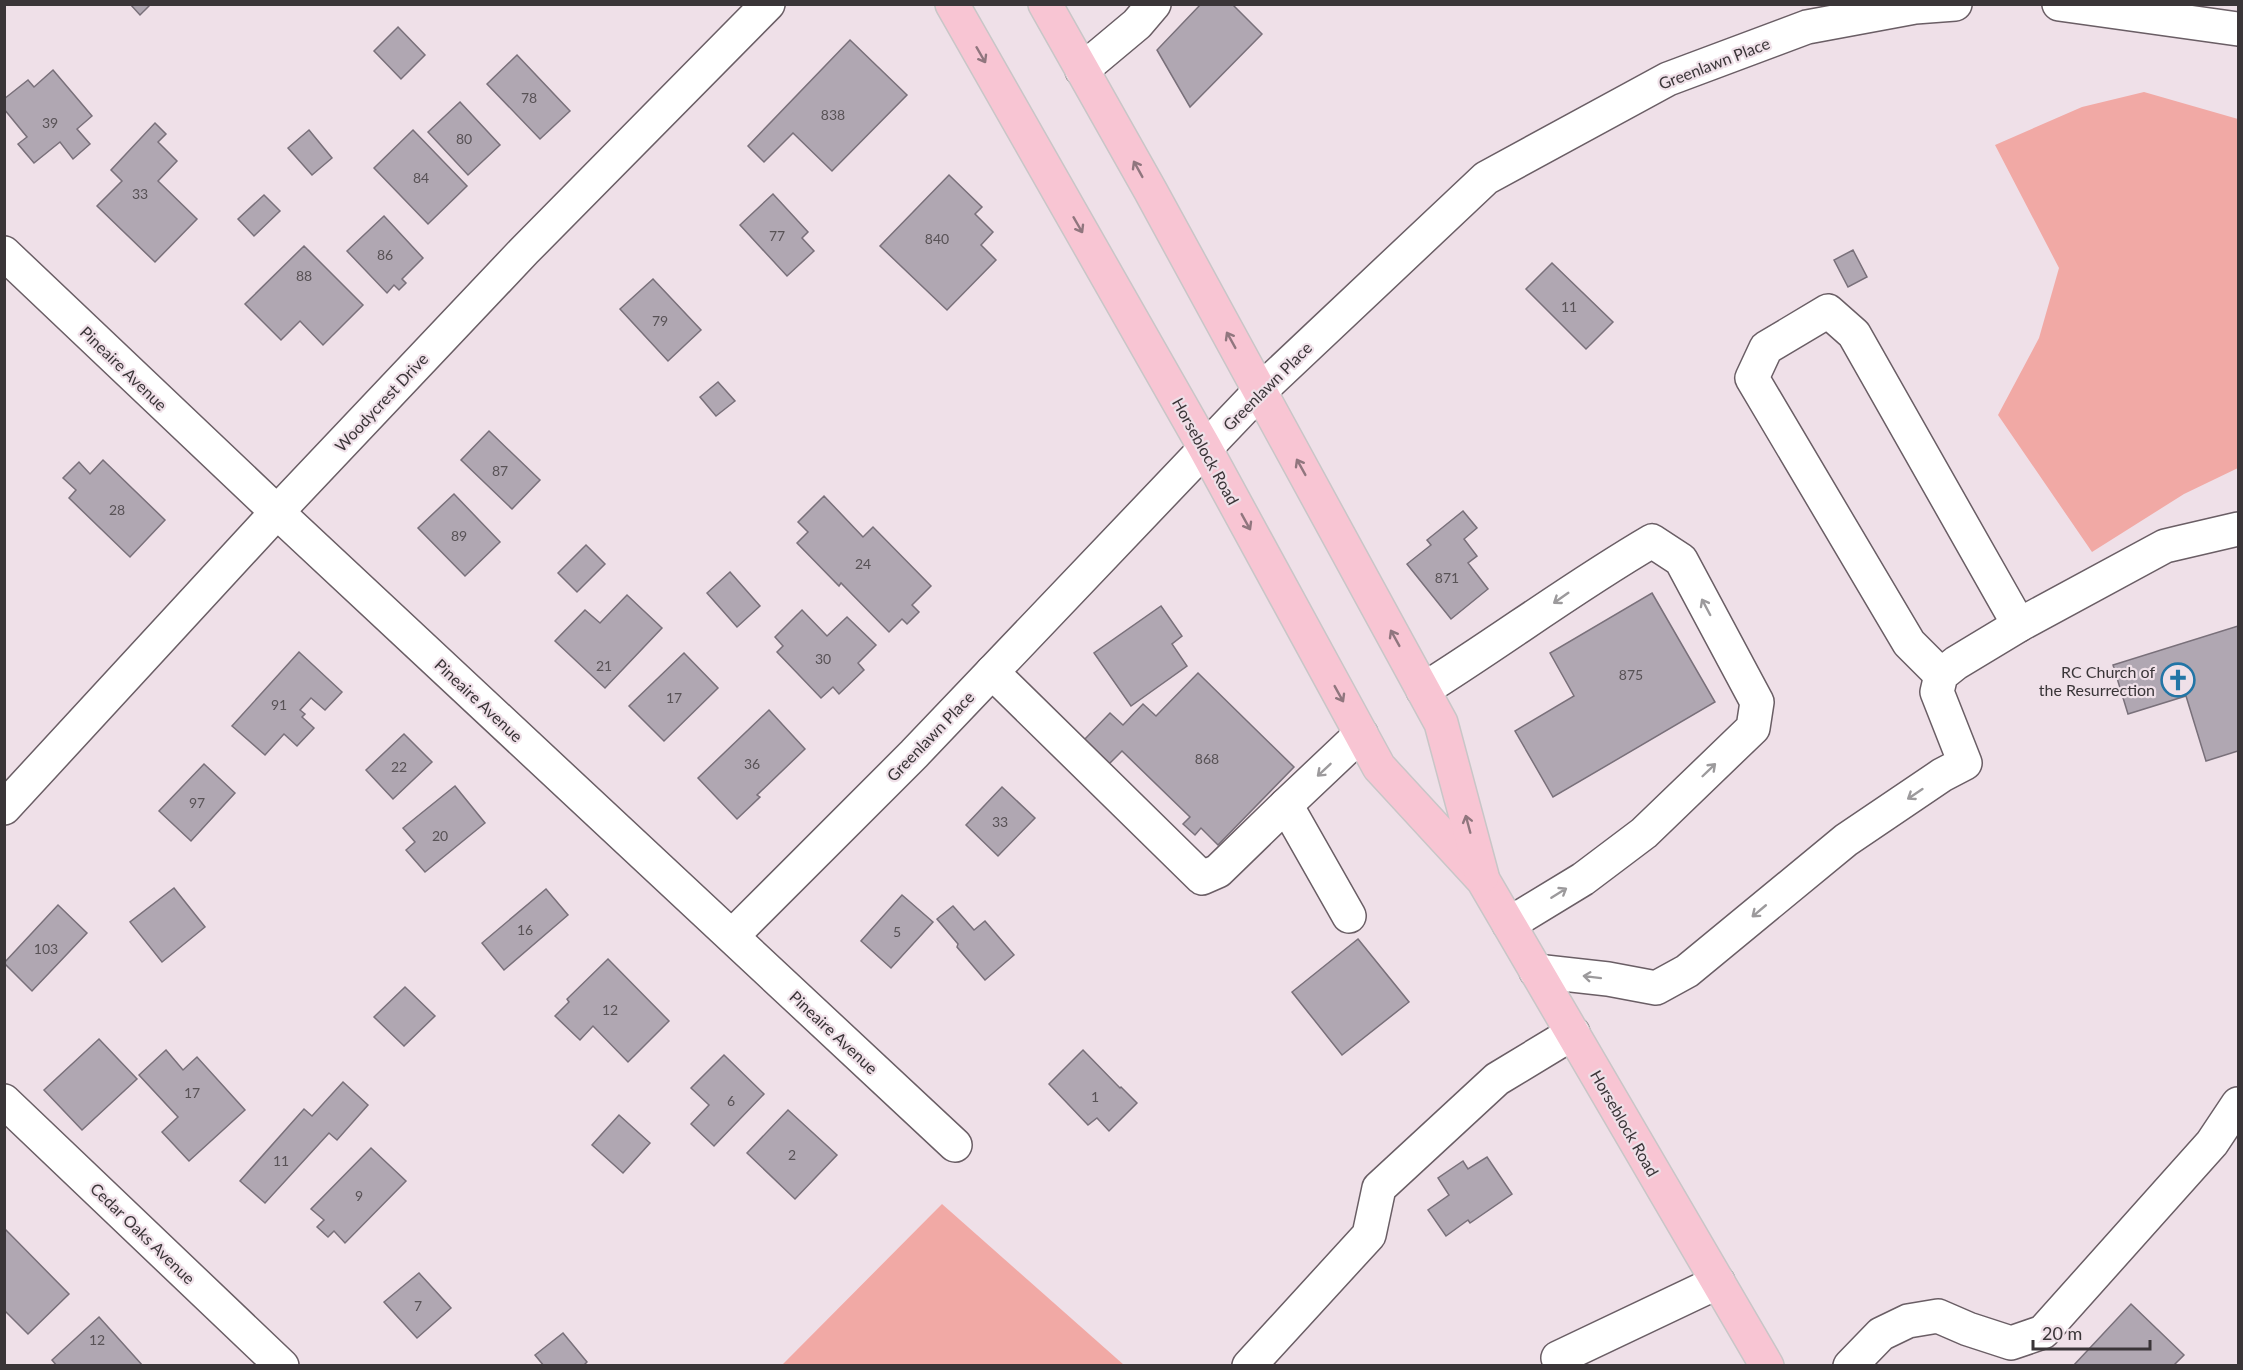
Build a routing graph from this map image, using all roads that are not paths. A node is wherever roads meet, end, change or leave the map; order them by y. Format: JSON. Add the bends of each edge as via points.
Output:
{"nodes":[{"id":1,"x":768,"y":4,"type":"edge"},
{"id":2,"x":952,"y":4,"type":"edge"},
{"id":3,"x":1045,"y":4,"type":"edge"},
{"id":4,"x":1154,"y":4,"type":"edge"},
{"id":5,"x":1955,"y":4,"type":"edge"},
{"id":6,"x":2059,"y":4,"type":"edge"},
{"id":7,"x":2103,"y":7,"type":"edge"},
{"id":8,"x":2238,"y":29,"type":"edge"},
{"id":9,"x":1082,"y":70,"type":"junction"},
{"id":10,"x":4,"y":254,"type":"edge"},
{"id":11,"x":1260,"y":391,"type":"junction"},
{"id":12,"x":1205,"y":448,"type":"junction"},
{"id":13,"x":277,"y":512,"type":"junction"},
{"id":14,"x":2238,"y":529,"type":"edge"},
{"id":15,"x":2019,"y":625,"type":"junction"},
{"id":16,"x":992,"y":672,"type":"junction"},
{"id":17,"x":1941,"y":675,"type":"junction"},
{"id":18,"x":1423,"y":690,"type":"junction"},
{"id":19,"x":1361,"y":734,"type":"junction"},
{"id":20,"x":1286,"y":805,"type":"junction"},
{"id":21,"x":4,"y":808,"type":"edge"},
{"id":22,"x":1483,"y":880,"type":"junction"},
{"id":23,"x":1349,"y":916,"type":"dead end"},
{"id":24,"x":1509,"y":924,"type":"junction"},
{"id":25,"x":732,"y":936,"type":"junction"},
{"id":26,"x":1536,"y":971,"type":"junction"},
{"id":27,"x":1573,"y":1034,"type":"junction"},
{"id":28,"x":4,"y":1101,"type":"edge"},
{"id":29,"x":2238,"y":1104,"type":"edge"},
{"id":30,"x":955,"y":1145,"type":"dead end"},
{"id":31,"x":1718,"y":1282,"type":"junction"},
{"id":32,"x":1550,"y":1363,"type":"edge"},
{"id":33,"x":282,"y":1365,"type":"edge"},
{"id":34,"x":1249,"y":1365,"type":"edge"},
{"id":35,"x":1767,"y":1365,"type":"edge"},
{"id":36,"x":1850,"y":1365,"type":"edge"}],
"edges":[{"from":1,"to":13,"type":"street","name":"Woodycrest Drive","via":[[525,250]]},
{"from":2,"to":12,"type":"main road","name":"Horseblock Road","one_way":true},
{"from":3,"to":9,"type":"main road","name":"Horseblock Road"},
{"from":4,"to":9,"type":"street","via":[[1137,24]]},
{"from":5,"to":11,"type":"street","name":"Greenlawn Place","via":[[1916,7],[1807,27],[1668,79],[1486,178]]},
{"from":6,"to":7,"type":"street"},
{"from":7,"to":8,"type":"street"},
{"from":11,"to":9,"type":"main road","name":"Horseblock Road","one_way":true},
{"from":10,"to":13,"type":"street","name":"Pineaire Avenue"},
{"from":11,"to":12,"type":"street","name":"Greenlawn Place"},
{"from":18,"to":11,"type":"main road","name":"Horseblock Road","one_way":true},
{"from":12,"to":16,"type":"street","name":"Greenlawn Place"},
{"from":12,"to":19,"type":"main road","name":"Horseblock Road","one_way":true},
{"from":13,"to":21,"type":"street","name":"Woodycrest Drive"},
{"from":13,"to":25,"type":"street","name":"Pineaire Avenue"},
{"from":14,"to":15,"type":"street","via":[[2165,546]]},
{"from":15,"to":17,"type":"street"},
{"from":15,"to":17,"type":"street","via":[[1854,334],[1828,311],[1766,348],[1752,378],[1909,643]]},
{"from":16,"to":20,"type":"street","via":[[1203,878],[1218,871]]},
{"from":16,"to":25,"type":"street","name":"Greenlawn Place"},
{"from":17,"to":26,"type":"street","one_way":true,"via":[[1937,692],[1965,763],[1846,840],[1687,971],[1656,988]]},
{"from":22,"to":18,"type":"main road","name":"Horseblock Road","one_way":true,"via":[[1441,723]]},
{"from":24,"to":18,"type":"street","one_way":true,"via":[[1583,879],[1644,833],[1753,728],[1757,702],[1681,560],[1652,541],[1594,575]]},
{"from":19,"to":20,"type":"street","one_way":true},
{"from":19,"to":22,"type":"main road","name":"Horseblock Road","via":[[1379,767]]},
{"from":20,"to":23,"type":"street"},
{"from":22,"to":24,"type":"main road","name":"Horseblock Road"},
{"from":24,"to":26,"type":"main road","name":"Horseblock Road"},
{"from":25,"to":30,"type":"street","name":"Pineaire Avenue"},
{"from":26,"to":27,"type":"main road","name":"Horseblock Road"},
{"from":27,"to":31,"type":"main road","name":"Horseblock Road"},
{"from":27,"to":34,"type":"street","via":[[1497,1079],[1379,1188],[1369,1234]]},
{"from":28,"to":33,"type":"street","name":"Cedar Oaks Avenue"},
{"from":29,"to":36,"type":"street","via":[[2212,1143],[2043,1332],[2011,1343],[1938,1316],[1908,1321],[1881,1334]]},
{"from":31,"to":32,"type":"street"},
{"from":31,"to":35,"type":"main road","name":"Horseblock Road"}]}
